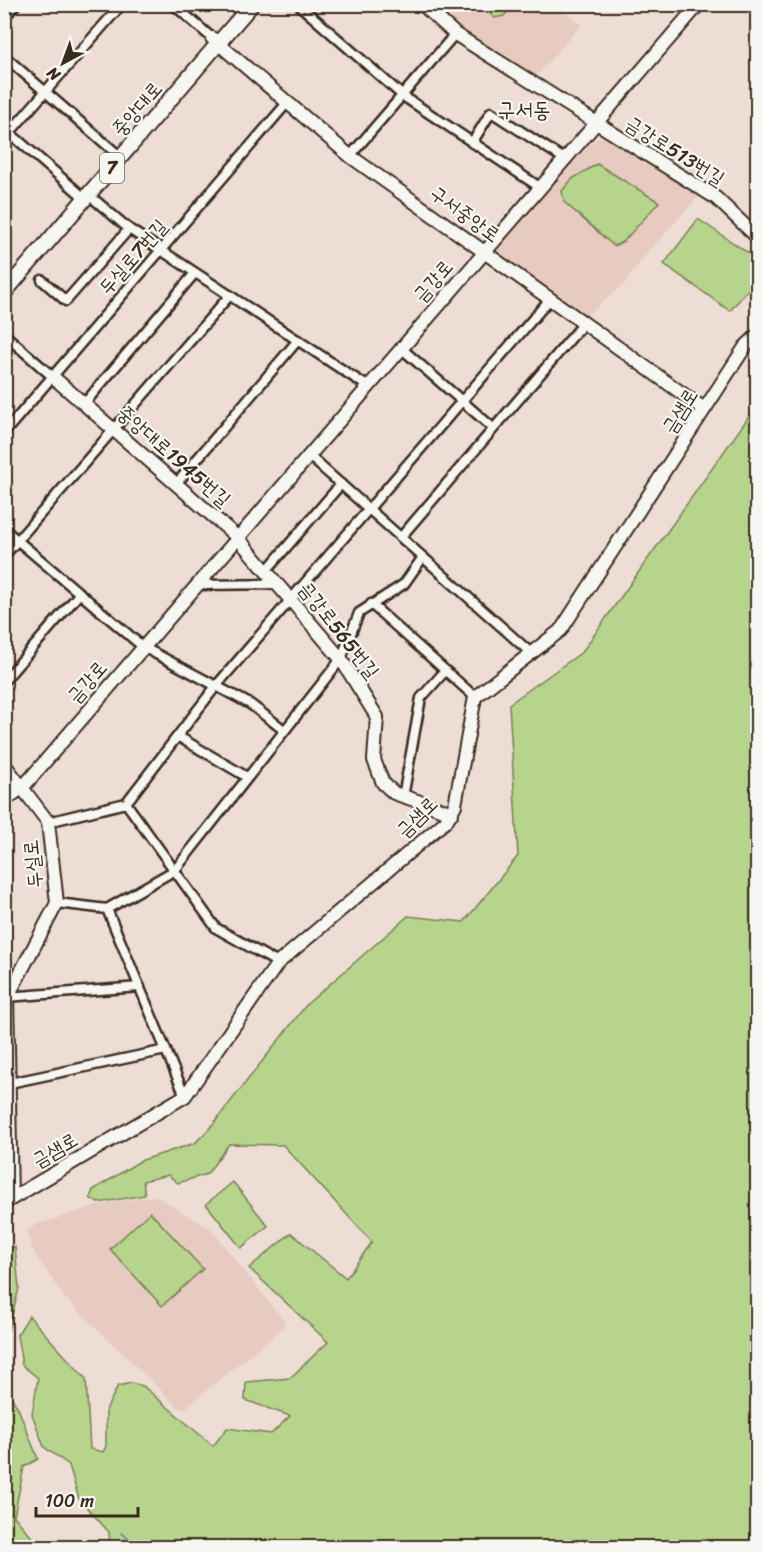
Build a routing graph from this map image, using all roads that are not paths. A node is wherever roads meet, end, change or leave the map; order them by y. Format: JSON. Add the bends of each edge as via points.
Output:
{"nodes":[{"id":1,"x":16,"y":4,"type":"edge"},
{"id":2,"x":122,"y":4,"type":"edge"},
{"id":3,"x":173,"y":4,"type":"edge"},
{"id":4,"x":240,"y":4,"type":"edge"},
{"id":5,"x":252,"y":4,"type":"edge"},
{"id":6,"x":298,"y":4,"type":"edge"},
{"id":7,"x":422,"y":4,"type":"edge"},
{"id":8,"x":699,"y":4,"type":"edge"},
{"id":9,"x":4,"y":18,"type":"edge"},
{"id":10,"x":456,"y":34,"type":"junction"},
{"id":11,"x":215,"y":41,"type":"junction"},
{"id":12,"x":4,"y":56,"type":"edge"},
{"id":13,"x":46,"y":92,"type":"junction"},
{"id":14,"x":403,"y":96,"type":"junction"},
{"id":15,"x":287,"y":103,"type":"junction"},
{"id":16,"x":596,"y":124,"type":"junction"},
{"id":17,"x":6,"y":133,"type":"edge"},
{"id":18,"x":472,"y":143,"type":"junction"},
{"id":19,"x":116,"y":153,"type":"junction"},
{"id":20,"x":350,"y":156,"type":"junction"},
{"id":21,"x":566,"y":160,"type":"junction"},
{"id":22,"x":541,"y":188,"type":"junction"},
{"id":23,"x":85,"y":194,"type":"junction"},
{"id":24,"x":129,"y":230,"type":"junction"},
{"id":25,"x":758,"y":238,"type":"edge"},
{"id":26,"x":161,"y":251,"type":"junction"},
{"id":27,"x":484,"y":252,"type":"junction"},
{"id":28,"x":195,"y":273,"type":"junction"},
{"id":29,"x":42,"y":280,"type":"dead end"},
{"id":30,"x":4,"y":282,"type":"edge"},
{"id":31,"x":4,"y":292,"type":"edge"},
{"id":32,"x":230,"y":295,"type":"junction"},
{"id":33,"x":550,"y":299,"type":"junction"},
{"id":34,"x":584,"y":323,"type":"junction"},
{"id":35,"x":4,"y":334,"type":"edge"},
{"id":36,"x":758,"y":335,"type":"edge"},
{"id":37,"x":298,"y":340,"type":"junction"},
{"id":38,"x":401,"y":348,"type":"junction"},
{"id":39,"x":53,"y":377,"type":"junction"},
{"id":40,"x":367,"y":386,"type":"junction"},
{"id":41,"x":461,"y":400,"type":"junction"},
{"id":42,"x":84,"y":404,"type":"junction"},
{"id":43,"x":704,"y":409,"type":"junction"},
{"id":44,"x":494,"y":428,"type":"junction"},
{"id":45,"x":114,"y":429,"type":"junction"},
{"id":46,"x":4,"y":433,"type":"edge"},
{"id":47,"x":308,"y":455,"type":"junction"},
{"id":48,"x":176,"y":484,"type":"junction"},
{"id":49,"x":341,"y":484,"type":"junction"},
{"id":50,"x":369,"y":508,"type":"junction"},
{"id":51,"x":4,"y":529,"type":"edge"},
{"id":52,"x":237,"y":537,"type":"junction"},
{"id":53,"x":400,"y":537,"type":"junction"},
{"id":54,"x":18,"y":540,"type":"junction"},
{"id":55,"x":4,"y":556,"type":"edge"},
{"id":56,"x":423,"y":557,"type":"junction"},
{"id":57,"x":266,"y":571,"type":"junction"},
{"id":58,"x":277,"y":584,"type":"junction"},
{"id":59,"x":196,"y":585,"type":"junction"},
{"id":60,"x":80,"y":593,"type":"junction"},
{"id":61,"x":292,"y":601,"type":"junction"},
{"id":62,"x":371,"y":604,"type":"junction"},
{"id":63,"x":143,"y":647,"type":"junction"},
{"id":64,"x":532,"y":654,"type":"junction"},
{"id":65,"x":341,"y":659,"type":"junction"},
{"id":66,"x":445,"y":670,"type":"junction"},
{"id":67,"x":4,"y":681,"type":"edge"},
{"id":68,"x":216,"y":686,"type":"junction"},
{"id":69,"x":475,"y":697,"type":"junction"},
{"id":70,"x":284,"y":730,"type":"junction"},
{"id":71,"x":179,"y":737,"type":"junction"},
{"id":72,"x":4,"y":764,"type":"edge"},
{"id":73,"x":247,"y":777,"type":"junction"},
{"id":74,"x":23,"y":787,"type":"junction"},
{"id":75,"x":403,"y":796,"type":"junction"},
{"id":76,"x":4,"y":801,"type":"edge"},
{"id":77,"x":126,"y":803,"type":"junction"},
{"id":78,"x":452,"y":813,"type":"junction"},
{"id":79,"x":48,"y":822,"type":"junction"},
{"id":80,"x":174,"y":870,"type":"junction"},
{"id":81,"x":57,"y":903,"type":"junction"},
{"id":82,"x":107,"y":909,"type":"junction"},
{"id":83,"x":278,"y":963,"type":"junction"},
{"id":84,"x":140,"y":987,"type":"junction"},
{"id":85,"x":6,"y":997,"type":"edge"},
{"id":86,"x":166,"y":1050,"type":"junction"},
{"id":87,"x":6,"y":1084,"type":"edge"},
{"id":88,"x":185,"y":1096,"type":"junction"},
{"id":89,"x":8,"y":1201,"type":"edge"}],
"edges":[{"from":1,"to":9,"type":"street"},
{"from":2,"to":13,"type":"street"},
{"from":3,"to":11,"type":"street"},
{"from":4,"to":11,"type":"main road","name":"중앙대로","number":"7"},
{"from":5,"to":11,"type":"main road","name":"중앙대로","number":"7"},
{"from":6,"to":14,"type":"street"},
{"from":7,"to":10,"type":"street","name":"금강로513번길"},
{"from":8,"to":16,"type":"street","name":"금강로"},
{"from":10,"to":14,"type":"street"},
{"from":10,"to":16,"type":"street","name":"금강로513번길"},
{"from":11,"to":15,"type":"street","name":"구서중앙로"},
{"from":11,"to":19,"type":"main road","name":"중앙대로","number":"7"},
{"from":11,"to":23,"type":"main road","name":"중앙대로","number":"7"},
{"from":12,"to":13,"type":"street"},
{"from":13,"to":17,"type":"street"},
{"from":13,"to":19,"type":"street"},
{"from":14,"to":18,"type":"street"},
{"from":14,"to":20,"type":"street"},
{"from":15,"to":20,"type":"street","name":"구서중앙로"},
{"from":15,"to":26,"type":"street","name":"두실로7번길"},
{"from":16,"to":21,"type":"street","name":"금강로"},
{"from":16,"to":25,"type":"street","name":"금강로513번길","via":[[716,198]]},
{"from":17,"to":23,"type":"street"},
{"from":18,"to":21,"type":"street","via":[[491,112]]},
{"from":18,"to":22,"type":"street"},
{"from":19,"to":23,"type":"main road","name":"중앙대로","number":"7"},
{"from":20,"to":27,"type":"street","name":"구서중앙로"},
{"from":21,"to":22,"type":"street","name":"금강로"},
{"from":22,"to":27,"type":"street","name":"금강로"},
{"from":23,"to":24,"type":"street"},
{"from":23,"to":30,"type":"main road","name":"중앙대로","number":"7"},
{"from":23,"to":31,"type":"main road","name":"중앙대로","number":"7"},
{"from":24,"to":26,"type":"street"},
{"from":24,"to":29,"type":"street","via":[[66,301]]},
{"from":26,"to":28,"type":"street"},
{"from":26,"to":39,"type":"street","name":"두실로7번길"},
{"from":27,"to":33,"type":"street","name":"구서중앙로"},
{"from":27,"to":38,"type":"street","name":"금강로"},
{"from":28,"to":32,"type":"street"},
{"from":28,"to":42,"type":"street"},
{"from":32,"to":37,"type":"street"},
{"from":32,"to":45,"type":"street"},
{"from":33,"to":34,"type":"street","name":"구서중앙로"},
{"from":33,"to":41,"type":"street"},
{"from":34,"to":43,"type":"street","name":"구서중앙로"},
{"from":34,"to":44,"type":"street"},
{"from":35,"to":39,"type":"street","name":"중앙대로1945번길"},
{"from":36,"to":43,"type":"street","name":"금샘로","via":[[745,347]]},
{"from":37,"to":40,"type":"street"},
{"from":37,"to":48,"type":"street"},
{"from":38,"to":40,"type":"street","name":"금강로"},
{"from":38,"to":41,"type":"street"},
{"from":39,"to":42,"type":"street","name":"중앙대로1945번길"},
{"from":39,"to":46,"type":"street","name":"두실로7번길"},
{"from":40,"to":47,"type":"street","name":"금강로"},
{"from":41,"to":44,"type":"street"},
{"from":41,"to":50,"type":"street"},
{"from":42,"to":45,"type":"street","name":"중앙대로1945번길"},
{"from":43,"to":64,"type":"street","name":"금샘로","via":[[567,621]]},
{"from":44,"to":53,"type":"street"},
{"from":45,"to":48,"type":"street","name":"중앙대로1945번길"},
{"from":45,"to":54,"type":"street"},
{"from":47,"to":49,"type":"street"},
{"from":47,"to":52,"type":"street","name":"금강로"},
{"from":48,"to":52,"type":"street","name":"중앙대로1945번길"},
{"from":49,"to":50,"type":"street"},
{"from":49,"to":57,"type":"street"},
{"from":50,"to":53,"type":"street"},
{"from":50,"to":61,"type":"street"},
{"from":51,"to":54,"type":"street"},
{"from":52,"to":57,"type":"street","name":"금강로565번길"},
{"from":52,"to":59,"type":"street","name":"금강로"},
{"from":53,"to":56,"type":"street"},
{"from":54,"to":55,"type":"street"},
{"from":54,"to":60,"type":"street"},
{"from":56,"to":62,"type":"street","via":[[404,584]]},
{"from":56,"to":64,"type":"street"},
{"from":57,"to":58,"type":"street","name":"금강로565번길"},
{"from":58,"to":59,"type":"street"},
{"from":58,"to":61,"type":"street","name":"금강로565번길"},
{"from":59,"to":63,"type":"street","name":"금강로"},
{"from":60,"to":63,"type":"street"},
{"from":60,"to":67,"type":"street"},
{"from":61,"to":65,"type":"street","name":"금강로565번길"},
{"from":61,"to":68,"type":"street"},
{"from":62,"to":65,"type":"street","via":[[359,613]]},
{"from":62,"to":66,"type":"street"},
{"from":63,"to":68,"type":"street"},
{"from":63,"to":74,"type":"street","name":"금강로"},
{"from":64,"to":69,"type":"street","name":"금샘로"},
{"from":65,"to":70,"type":"street"},
{"from":65,"to":75,"type":"street","name":"금강로565번길","via":[[377,717],[374,760],[383,783]]},
{"from":66,"to":69,"type":"street"},
{"from":66,"to":75,"type":"street","via":[[421,698]]},
{"from":68,"to":70,"type":"street","via":[[250,704]]},
{"from":68,"to":71,"type":"street"},
{"from":69,"to":78,"type":"street","name":"금샘로"},
{"from":70,"to":73,"type":"street"},
{"from":71,"to":73,"type":"street"},
{"from":71,"to":77,"type":"street"},
{"from":72,"to":74,"type":"street","name":"두실로"},
{"from":73,"to":80,"type":"street"},
{"from":74,"to":76,"type":"street","name":"금강로"},
{"from":74,"to":79,"type":"street","name":"두실로"},
{"from":75,"to":78,"type":"street","name":"금강로565번길"},
{"from":77,"to":79,"type":"street"},
{"from":77,"to":80,"type":"street"},
{"from":78,"to":83,"type":"street","name":"금샘로"},
{"from":79,"to":81,"type":"street","name":"두실로"},
{"from":80,"to":82,"type":"street"},
{"from":80,"to":83,"type":"street","via":[[216,928]]},
{"from":81,"to":82,"type":"street"},
{"from":81,"to":85,"type":"street","name":"두실로"},
{"from":82,"to":84,"type":"street"},
{"from":83,"to":88,"type":"street","name":"금샘로"},
{"from":84,"to":85,"type":"street"},
{"from":84,"to":86,"type":"street"},
{"from":85,"to":87,"type":"street","name":"두실로"},
{"from":86,"to":87,"type":"street"},
{"from":86,"to":88,"type":"street"},
{"from":87,"to":89,"type":"street","name":"두실로"},
{"from":88,"to":89,"type":"street","name":"금샘로"}]}
